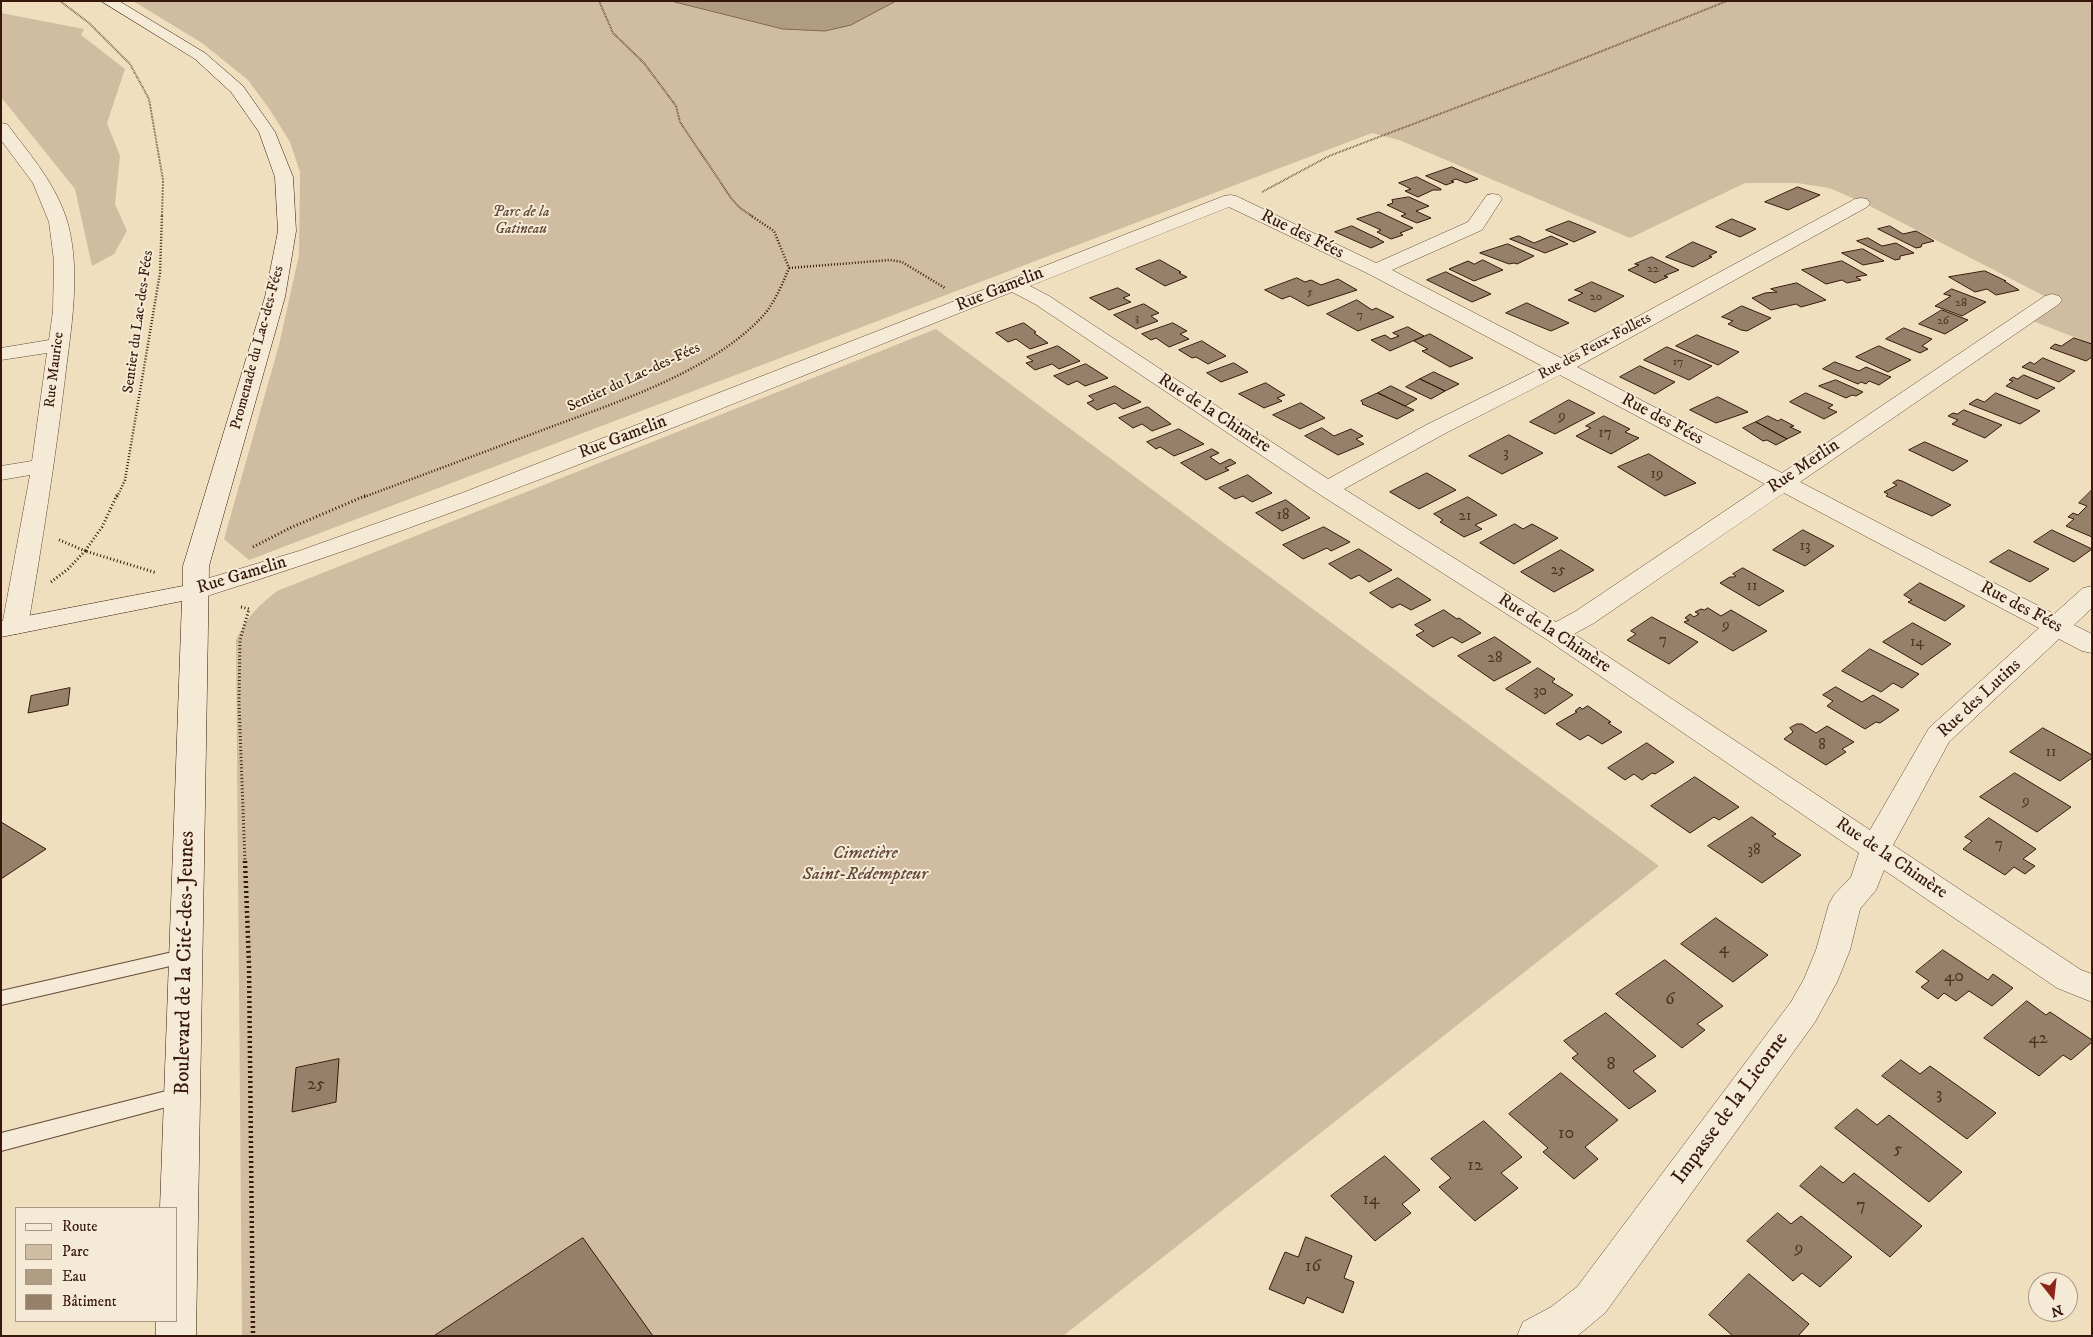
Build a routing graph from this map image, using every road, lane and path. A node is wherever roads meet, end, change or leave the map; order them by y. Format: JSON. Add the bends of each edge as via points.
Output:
{"nodes":[{"id":1,"x":60,"y":1,"type":"edge"},
{"id":2,"x":108,"y":1,"type":"edge"},
{"id":3,"x":598,"y":1,"type":"edge"},
{"id":4,"x":1727,"y":1,"type":"edge"},
{"id":5,"x":1,"y":128,"type":"edge"},
{"id":6,"x":1493,"y":199,"type":"dead end"},
{"id":7,"x":1230,"y":200,"type":"junction"},
{"id":8,"x":1861,"y":203,"type":"dead end"},
{"id":9,"x":789,"y":268,"type":"junction"},
{"id":10,"x":1376,"y":270,"type":"junction"},
{"id":11,"x":1013,"y":285,"type":"junction"},
{"id":12,"x":2052,"y":300,"type":"dead end"},
{"id":13,"x":969,"y":302,"type":"junction"},
{"id":14,"x":58,"y":345,"type":"junction"},
{"id":15,"x":1,"y":354,"type":"edge"},
{"id":16,"x":1560,"y":367,"type":"junction"},
{"id":17,"x":43,"y":466,"type":"junction"},
{"id":18,"x":1,"y":473,"type":"edge"},
{"id":19,"x":1781,"y":483,"type":"junction"},
{"id":20,"x":1327,"y":489,"type":"junction"},
{"id":21,"x":247,"y":550,"type":"dead end"},
{"id":22,"x":85,"y":551,"type":"junction"},
{"id":23,"x":157,"y":573,"type":"dead end"},
{"id":24,"x":195,"y":591,"type":"junction"},
{"id":25,"x":2092,"y":594,"type":"edge"},
{"id":26,"x":20,"y":598,"type":"junction"},
{"id":27,"x":241,"y":607,"type":"dead end"},
{"id":28,"x":2057,"y":627,"type":"junction"},
{"id":29,"x":8,"y":628,"type":"edge"},
{"id":30,"x":1555,"y":633,"type":"junction"},
{"id":31,"x":2092,"y":645,"type":"edge"},
{"id":32,"x":1876,"y":848,"type":"junction"},
{"id":33,"x":186,"y":956,"type":"junction"},
{"id":34,"x":2092,"y":989,"type":"edge"},
{"id":35,"x":1,"y":998,"type":"edge"},
{"id":36,"x":182,"y":1095,"type":"junction"},
{"id":37,"x":1,"y":1142,"type":"edge"},
{"id":38,"x":178,"y":1256,"type":"edge"},
{"id":39,"x":176,"y":1322,"type":"edge"},
{"id":40,"x":176,"y":1336,"type":"edge"},
{"id":41,"x":253,"y":1336,"type":"edge"},
{"id":42,"x":1538,"y":1336,"type":"edge"}],
"edges":[{"from":1,"to":22,"type":"path","name":"Sentier du Lac-des-Fées","via":[[89,23],[130,64],[150,99],[163,180],[160,273],[125,480],[102,527]]},
{"from":2,"to":24,"type":"street","name":"Promenade du Lac-des-Fées","via":[[200,56],[237,88],[266,132],[284,177],[287,231],[274,297],[196,566]]},
{"from":3,"to":9,"type":"path","via":[[613,33],[644,63],[676,106],[680,122],[731,198],[740,208],[774,230]]},
{"from":4,"to":7,"type":"path","via":[[1542,76],[1329,156],[1253,197]]},
{"from":5,"to":14,"type":"street","name":"Rue Maurice","via":[[42,182],[62,240],[64,261]]},
{"from":6,"to":10,"type":"street","via":[[1475,226]]},
{"from":7,"to":10,"type":"street","name":"Rue des Fées"},
{"from":7,"to":11,"type":"street","name":"Rue Gamelin"},
{"from":8,"to":16,"type":"street","name":"Rue des Feux-Follets"},
{"from":9,"to":13,"type":"path","via":[[874,260],[902,262]]},
{"from":9,"to":21,"type":"path","name":"Sentier du Lac-des-Fées","via":[[777,295],[762,317],[731,343],[690,369],[599,409],[358,499]]},
{"from":10,"to":16,"type":"street","name":"Rue des Fées"},
{"from":11,"to":13,"type":"street","name":"Rue Gamelin"},
{"from":11,"to":20,"type":"street","name":"Rue de la Chimère","via":[[1042,300]]},
{"from":12,"to":19,"type":"street","name":"Rue Merlin"},
{"from":13,"to":24,"type":"street","name":"Rue Gamelin","via":[[471,498],[308,556]]},
{"from":14,"to":15,"type":"street"},
{"from":14,"to":17,"type":"street","name":"Rue Maurice"},
{"from":16,"to":19,"type":"street","name":"Rue des Fées"},
{"from":16,"to":20,"type":"street","name":"Rue des Feux-Follets","via":[[1436,429]]},
{"from":17,"to":18,"type":"street"},
{"from":17,"to":26,"type":"street","name":"Rue Maurice"},
{"from":19,"to":28,"type":"street","name":"Rue des Fées"},
{"from":19,"to":30,"type":"street","name":"Rue Merlin","via":[[1584,617]]},
{"from":20,"to":30,"type":"street","name":"Rue de la Chimère"},
{"from":22,"to":23,"type":"path"},
{"from":22,"to":26,"type":"path","name":"Sentier du Lac-des-Fées","via":[[47,585]]},
{"from":24,"to":29,"type":"street","name":"Rue Gamelin"},
{"from":24,"to":33,"type":"street","name":"Boulevard de la Cité-des-Jeunes"},
{"from":25,"to":28,"type":"street","name":"Rue des Lutins"},
{"from":26,"to":29,"type":"street","name":"Rue Maurice"},
{"from":27,"to":41,"type":"path","via":[[249,609],[240,640],[239,702],[249,964]]},
{"from":28,"to":31,"type":"street","name":"Rue des Fées"},
{"from":28,"to":32,"type":"street","name":"Rue des Lutins","via":[[1939,735]]},
{"from":30,"to":32,"type":"street","name":"Rue de la Chimère"},
{"from":32,"to":34,"type":"street","name":"Rue de la Chimère","via":[[2069,979]]},
{"from":32,"to":42,"type":"street","name":"Impasse de la Licorne","via":[[1864,882],[1845,904],[1833,950],[1803,1012],[1590,1300],[1573,1316]]},
{"from":33,"to":35,"type":"lane"},
{"from":33,"to":36,"type":"street","name":"Boulevard de la Cité-des-Jeunes"},
{"from":36,"to":37,"type":"lane"},
{"from":36,"to":38,"type":"street","name":"Boulevard de la Cité-des-Jeunes"},
{"from":39,"to":40,"type":"street","name":"Boulevard de la Cité-des-Jeunes"}]}
